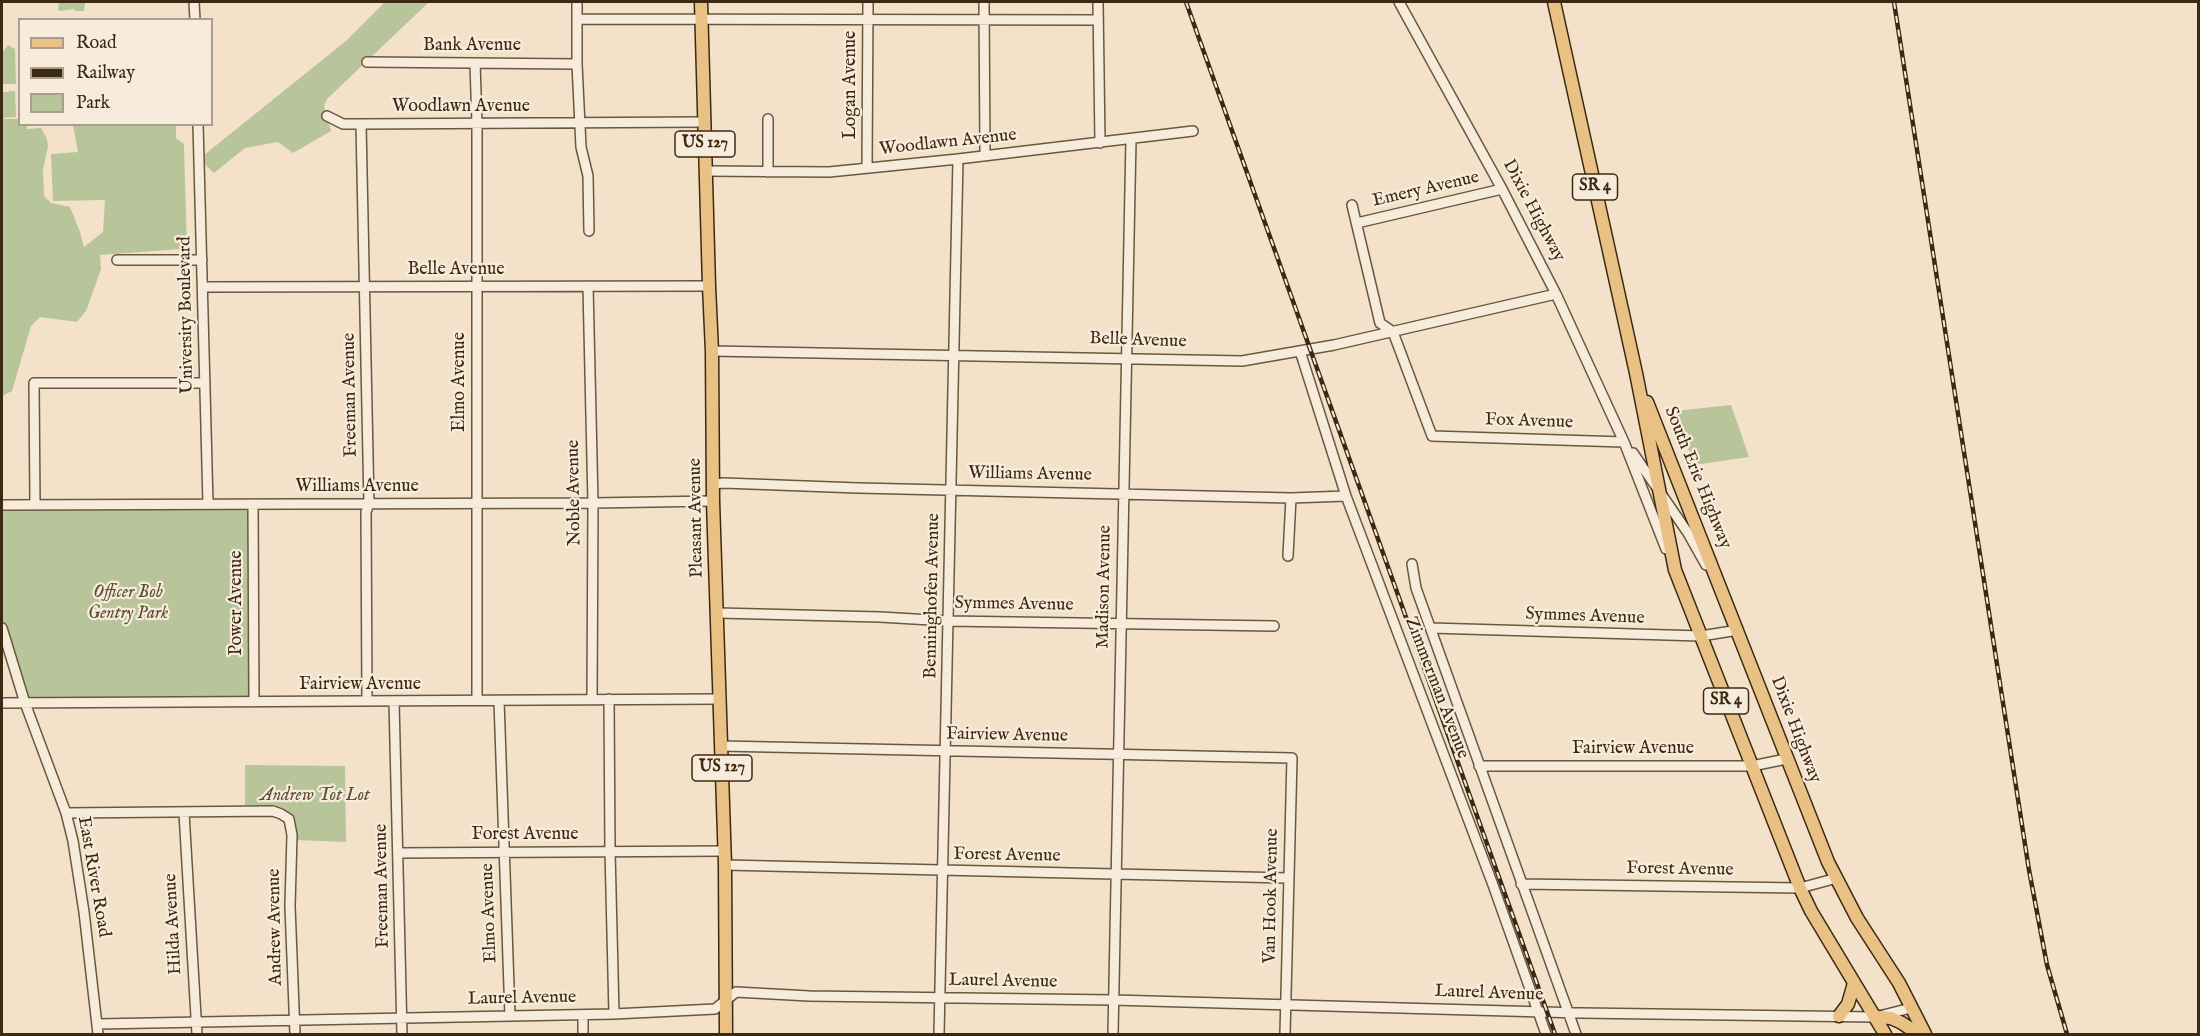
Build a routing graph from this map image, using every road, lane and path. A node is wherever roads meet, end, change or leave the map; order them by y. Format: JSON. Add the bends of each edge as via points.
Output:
{"nodes":[{"id":1,"x":194,"y":2,"type":"edge"},
{"id":2,"x":577,"y":2,"type":"edge"},
{"id":3,"x":701,"y":2,"type":"edge"},
{"id":4,"x":868,"y":2,"type":"edge"},
{"id":5,"x":984,"y":2,"type":"edge"},
{"id":6,"x":1098,"y":2,"type":"edge"},
{"id":7,"x":1399,"y":2,"type":"edge"},
{"id":8,"x":1554,"y":2,"type":"edge"},
{"id":9,"x":195,"y":18,"type":"edge"},
{"id":10,"x":578,"y":20,"type":"junction"},
{"id":11,"x":701,"y":20,"type":"junction"},
{"id":12,"x":868,"y":20,"type":"junction"},
{"id":13,"x":1098,"y":20,"type":"junction"},
{"id":14,"x":984,"y":21,"type":"junction"},
{"id":15,"x":367,"y":62,"type":"dead end"},
{"id":16,"x":475,"y":63,"type":"junction"},
{"id":17,"x":577,"y":64,"type":"junction"},
{"id":18,"x":327,"y":116,"type":"dead end"},
{"id":19,"x":768,"y":118,"type":"dead end"},
{"id":20,"x":704,"y":122,"type":"junction"},
{"id":21,"x":580,"y":123,"type":"junction"},
{"id":22,"x":361,"y":124,"type":"junction"},
{"id":23,"x":477,"y":124,"type":"junction"},
{"id":24,"x":198,"y":126,"type":"edge"},
{"id":25,"x":1192,"y":131,"type":"dead end"},
{"id":26,"x":1131,"y":140,"type":"junction"},
{"id":27,"x":1101,"y":143,"type":"junction"},
{"id":28,"x":985,"y":154,"type":"junction"},
{"id":29,"x":958,"y":159,"type":"junction"},
{"id":30,"x":867,"y":168,"type":"junction"},
{"id":31,"x":705,"y":171,"type":"junction"},
{"id":32,"x":768,"y":172,"type":"junction"},
{"id":33,"x":1502,"y":189,"type":"junction"},
{"id":34,"x":1352,"y":205,"type":"dead end"},
{"id":35,"x":1357,"y":224,"type":"junction"},
{"id":36,"x":589,"y":231,"type":"dead end"},
{"id":37,"x":117,"y":260,"type":"dead end"},
{"id":38,"x":202,"y":260,"type":"junction"},
{"id":39,"x":588,"y":286,"type":"junction"},
{"id":40,"x":709,"y":286,"type":"junction"},
{"id":41,"x":203,"y":287,"type":"junction"},
{"id":42,"x":366,"y":287,"type":"junction"},
{"id":43,"x":476,"y":288,"type":"junction"},
{"id":44,"x":1556,"y":294,"type":"junction"},
{"id":45,"x":1393,"y":332,"type":"junction"},
{"id":46,"x":712,"y":351,"type":"junction"},
{"id":47,"x":1300,"y":351,"type":"junction"},
{"id":48,"x":954,"y":354,"type":"junction"},
{"id":49,"x":1128,"y":357,"type":"junction"},
{"id":50,"x":1635,"y":373,"type":"junction"},
{"id":51,"x":205,"y":382,"type":"junction"},
{"id":52,"x":1624,"y":442,"type":"junction"},
{"id":53,"x":714,"y":484,"type":"junction"},
{"id":54,"x":1658,"y":489,"type":"junction"},
{"id":55,"x":952,"y":490,"type":"junction"},
{"id":56,"x":1124,"y":493,"type":"junction"},
{"id":57,"x":1346,"y":496,"type":"junction"},
{"id":58,"x":1291,"y":498,"type":"junction"},
{"id":59,"x":713,"y":501,"type":"junction"},
{"id":60,"x":477,"y":503,"type":"junction"},
{"id":61,"x":593,"y":503,"type":"junction"},
{"id":62,"x":35,"y":504,"type":"junction"},
{"id":63,"x":207,"y":504,"type":"junction"},
{"id":64,"x":253,"y":504,"type":"junction"},
{"id":65,"x":369,"y":504,"type":"junction"},
{"id":66,"x":2,"y":505,"type":"edge"},
{"id":67,"x":1288,"y":556,"type":"dead end"},
{"id":68,"x":1412,"y":564,"type":"dead end"},
{"id":69,"x":1674,"y":570,"type":"junction"},
{"id":70,"x":1725,"y":597,"type":"junction"},
{"id":71,"x":718,"y":613,"type":"junction"},
{"id":72,"x":948,"y":621,"type":"junction"},
{"id":73,"x":1121,"y":623,"type":"junction"},
{"id":74,"x":1274,"y":626,"type":"dead end"},
{"id":75,"x":2,"y":628,"type":"edge"},
{"id":76,"x":1431,"y":628,"type":"junction"},
{"id":77,"x":1738,"y":630,"type":"junction"},
{"id":78,"x":1701,"y":636,"type":"junction"},
{"id":79,"x":609,"y":699,"type":"junction"},
{"id":80,"x":719,"y":699,"type":"junction"},
{"id":81,"x":477,"y":700,"type":"junction"},
{"id":82,"x":592,"y":700,"type":"junction"},
{"id":83,"x":367,"y":701,"type":"junction"},
{"id":84,"x":394,"y":701,"type":"junction"},
{"id":85,"x":499,"y":701,"type":"junction"},
{"id":86,"x":254,"y":702,"type":"junction"},
{"id":87,"x":2,"y":703,"type":"edge"},
{"id":88,"x":25,"y":703,"type":"junction"},
{"id":89,"x":721,"y":746,"type":"junction"},
{"id":90,"x":946,"y":751,"type":"junction"},
{"id":91,"x":1119,"y":755,"type":"junction"},
{"id":92,"x":1292,"y":758,"type":"joint"},
{"id":93,"x":1786,"y":759,"type":"junction"},
{"id":94,"x":1479,"y":766,"type":"junction"},
{"id":95,"x":1752,"y":766,"type":"junction"},
{"id":96,"x":66,"y":813,"type":"junction"},
{"id":97,"x":184,"y":813,"type":"junction"},
{"id":98,"x":505,"y":851,"type":"junction"},
{"id":99,"x":610,"y":851,"type":"junction"},
{"id":100,"x":724,"y":851,"type":"junction"},
{"id":101,"x":399,"y":853,"type":"junction"},
{"id":102,"x":725,"y":865,"type":"junction"},
{"id":103,"x":943,"y":871,"type":"junction"},
{"id":104,"x":1116,"y":875,"type":"junction"},
{"id":105,"x":1288,"y":878,"type":"junction"},
{"id":106,"x":1837,"y":878,"type":"junction"},
{"id":107,"x":1521,"y":884,"type":"junction"},
{"id":108,"x":1800,"y":888,"type":"junction"},
{"id":109,"x":1854,"y":983,"type":"junction"},
{"id":110,"x":940,"y":997,"type":"junction"},
{"id":111,"x":726,"y":1000,"type":"junction"},
{"id":112,"x":1113,"y":1000,"type":"junction"},
{"id":113,"x":1286,"y":1005,"type":"junction"},
{"id":114,"x":1911,"y":1008,"type":"junction"},
{"id":115,"x":1539,"y":1012,"type":"junction"},
{"id":116,"x":1568,"y":1013,"type":"junction"},
{"id":117,"x":615,"y":1014,"type":"junction"},
{"id":118,"x":583,"y":1015,"type":"junction"},
{"id":119,"x":510,"y":1016,"type":"junction"},
{"id":120,"x":1839,"y":1016,"type":"junction"},
{"id":121,"x":1875,"y":1017,"type":"junction"},
{"id":122,"x":402,"y":1018,"type":"junction"},
{"id":123,"x":294,"y":1021,"type":"junction"},
{"id":124,"x":197,"y":1023,"type":"junction"},
{"id":125,"x":98,"y":1024,"type":"junction"},
{"id":126,"x":98,"y":1035,"type":"edge"},
{"id":127,"x":197,"y":1035,"type":"edge"},
{"id":128,"x":294,"y":1035,"type":"edge"},
{"id":129,"x":402,"y":1035,"type":"edge"},
{"id":130,"x":583,"y":1035,"type":"edge"},
{"id":131,"x":726,"y":1035,"type":"edge"},
{"id":132,"x":939,"y":1035,"type":"edge"},
{"id":133,"x":1113,"y":1035,"type":"edge"},
{"id":134,"x":1285,"y":1035,"type":"edge"},
{"id":135,"x":1546,"y":1035,"type":"edge"},
{"id":136,"x":1576,"y":1035,"type":"edge"},
{"id":137,"x":1886,"y":1035,"type":"edge"},
{"id":138,"x":1918,"y":1035,"type":"edge"},
{"id":139,"x":1925,"y":1035,"type":"edge"}],
"edges":[{"from":1,"to":9,"type":"street"},
{"from":2,"to":10,"type":"street"},
{"from":3,"to":11,"type":"main road","name":"Pleasant Avenue","number":"US 127"},
{"from":4,"to":12,"type":"street","name":"Logan Avenue"},
{"from":5,"to":14,"type":"street"},
{"from":6,"to":13,"type":"street"},
{"from":7,"to":33,"type":"street","name":"Dixie Highway"},
{"from":8,"to":50,"type":"main road","name":"South Erie Highway","number":"SR 4"},
{"from":10,"to":11,"type":"street"},
{"from":10,"to":17,"type":"street"},
{"from":11,"to":12,"type":"street"},
{"from":11,"to":20,"type":"main road","name":"Pleasant Avenue","number":"US 127"},
{"from":12,"to":14,"type":"street"},
{"from":12,"to":30,"type":"street","name":"Logan Avenue"},
{"from":13,"to":14,"type":"street"},
{"from":13,"to":27,"type":"street"},
{"from":14,"to":28,"type":"street"},
{"from":15,"to":16,"type":"street","name":"Bank Avenue"},
{"from":16,"to":17,"type":"street","name":"Bank Avenue"},
{"from":16,"to":23,"type":"street","name":"Elmo Avenue"},
{"from":17,"to":21,"type":"street"},
{"from":18,"to":22,"type":"street","name":"Woodlawn Avenue","via":[[343,124]]},
{"from":19,"to":32,"type":"street"},
{"from":20,"to":21,"type":"street","name":"Woodlawn Avenue"},
{"from":20,"to":31,"type":"main road","name":"Pleasant Avenue","number":"US 127"},
{"from":21,"to":23,"type":"street","name":"Woodlawn Avenue"},
{"from":21,"to":36,"type":"street","via":[[588,176]]},
{"from":22,"to":23,"type":"street","name":"Woodlawn Avenue"},
{"from":22,"to":42,"type":"street","name":"Freeman Avenue"},
{"from":23,"to":43,"type":"street","name":"Elmo Avenue"},
{"from":24,"to":38,"type":"street","name":"University Boulevard"},
{"from":25,"to":26,"type":"street","name":"Woodlawn Avenue"},
{"from":26,"to":27,"type":"street","name":"Woodlawn Avenue"},
{"from":26,"to":49,"type":"street","name":"Madison Avenue"},
{"from":27,"to":28,"type":"street","name":"Woodlawn Avenue"},
{"from":28,"to":29,"type":"street","name":"Woodlawn Avenue"},
{"from":29,"to":30,"type":"street","name":"Woodlawn Avenue"},
{"from":29,"to":48,"type":"street","name":"Benninghofen Avenue"},
{"from":30,"to":32,"type":"street","name":"Woodlawn Avenue"},
{"from":31,"to":32,"type":"street","name":"Woodlawn Avenue"},
{"from":31,"to":40,"type":"main road","name":"Pleasant Avenue","number":"US 127"},
{"from":33,"to":35,"type":"street","name":"Emery Avenue"},
{"from":33,"to":44,"type":"street","name":"Dixie Highway"},
{"from":34,"to":35,"type":"street"},
{"from":35,"to":45,"type":"street","via":[[1380,323]]},
{"from":37,"to":38,"type":"street"},
{"from":38,"to":41,"type":"street","name":"University Boulevard"},
{"from":39,"to":40,"type":"street","name":"Belle Avenue"},
{"from":39,"to":43,"type":"street","name":"Belle Avenue"},
{"from":39,"to":61,"type":"street","name":"Noble Avenue"},
{"from":40,"to":46,"type":"main road","name":"Pleasant Avenue","number":"US 127"},
{"from":41,"to":42,"type":"street","name":"Belle Avenue"},
{"from":41,"to":51,"type":"street","name":"University Boulevard"},
{"from":42,"to":43,"type":"street","name":"Belle Avenue"},
{"from":42,"to":65,"type":"street","name":"Freeman Avenue"},
{"from":43,"to":60,"type":"street","name":"Elmo Avenue"},
{"from":44,"to":45,"type":"street","name":"Belle Avenue"},
{"from":44,"to":52,"type":"street","name":"Dixie Highway"},
{"from":45,"to":47,"type":"street","name":"Belle Avenue"},
{"from":45,"to":52,"type":"street","name":"Fox Avenue","via":[[1432,436]]},
{"from":46,"to":48,"type":"street","name":"Belle Avenue"},
{"from":46,"to":53,"type":"main road","name":"Pleasant Avenue","number":"US 127"},
{"from":47,"to":49,"type":"street","name":"Belle Avenue","via":[[1242,361]]},
{"from":47,"to":57,"type":"street","name":"Zimmerman Avenue"},
{"from":48,"to":49,"type":"street","name":"Belle Avenue"},
{"from":48,"to":55,"type":"street","name":"Benninghofen Avenue"},
{"from":49,"to":56,"type":"street","name":"Madison Avenue"},
{"from":50,"to":54,"type":"main road","name":"South Erie Highway","number":"SR 4"},
{"from":50,"to":70,"type":"main road","name":"South Erie Highway","number":"SR 4"},
{"from":51,"to":62,"type":"street","via":[[34,383]]},
{"from":51,"to":63,"type":"street","name":"University Boulevard"},
{"from":52,"to":54,"type":"street","name":"Dixie Highway"},
{"from":52,"to":69,"type":"street","name":"Dixie Highway"},
{"from":53,"to":55,"type":"street","name":"Williams Avenue"},
{"from":53,"to":59,"type":"main road","name":"Pleasant Avenue","number":"US 127"},
{"from":54,"to":69,"type":"main road","name":"South Erie Highway","number":"SR 4"},
{"from":54,"to":70,"type":"street","name":"Dixie Highway"},
{"from":55,"to":56,"type":"street","name":"Williams Avenue"},
{"from":55,"to":72,"type":"street","name":"Benninghofen Avenue"},
{"from":56,"to":58,"type":"street","name":"Williams Avenue"},
{"from":56,"to":73,"type":"street","name":"Madison Avenue"},
{"from":57,"to":58,"type":"street","name":"Williams Avenue"},
{"from":57,"to":115,"type":"street","name":"Zimmerman Avenue"},
{"from":58,"to":67,"type":"street"},
{"from":59,"to":61,"type":"street","name":"Williams Avenue"},
{"from":59,"to":71,"type":"main road","name":"Pleasant Avenue","number":"US 127"},
{"from":60,"to":61,"type":"street","name":"Williams Avenue"},
{"from":60,"to":65,"type":"street","name":"Williams Avenue"},
{"from":60,"to":81,"type":"street","name":"Elmo Avenue"},
{"from":61,"to":82,"type":"street","name":"Noble Avenue"},
{"from":62,"to":63,"type":"street","name":"Williams Avenue"},
{"from":62,"to":66,"type":"street","name":"Williams Avenue"},
{"from":63,"to":64,"type":"street","name":"Williams Avenue"},
{"from":64,"to":65,"type":"street","name":"Williams Avenue"},
{"from":64,"to":86,"type":"street","name":"Power Avenue"},
{"from":65,"to":83,"type":"street","name":"Freeman Avenue"},
{"from":68,"to":76,"type":"street","name":"Zimmerman Avenue"},
{"from":69,"to":78,"type":"main road","name":"Dixie Highway","number":"SR 4"},
{"from":70,"to":77,"type":"main road","name":"Dixie Highway","number":"SR 4"},
{"from":71,"to":72,"type":"street","name":"Symmes Avenue"},
{"from":71,"to":80,"type":"main road","name":"Pleasant Avenue","number":"US 127"},
{"from":72,"to":73,"type":"street","name":"Symmes Avenue"},
{"from":72,"to":90,"type":"street","name":"Benninghofen Avenue"},
{"from":73,"to":74,"type":"street","name":"Symmes Avenue"},
{"from":73,"to":91,"type":"street","name":"Madison Avenue"},
{"from":75,"to":88,"type":"street","name":"East River Road"},
{"from":76,"to":78,"type":"street","name":"Symmes Avenue"},
{"from":76,"to":94,"type":"street","name":"Zimmerman Avenue"},
{"from":77,"to":78,"type":"street","name":"Symmes Avenue"},
{"from":77,"to":93,"type":"main road","name":"Dixie Highway","number":"SR 4"},
{"from":78,"to":95,"type":"main road","name":"Dixie Highway","number":"SR 4"},
{"from":79,"to":80,"type":"street","name":"Fairview Avenue"},
{"from":79,"to":82,"type":"street","name":"Fairview Avenue"},
{"from":79,"to":99,"type":"street"},
{"from":80,"to":89,"type":"main road","name":"Pleasant Avenue","number":"US 127"},
{"from":81,"to":84,"type":"street","name":"Fairview Avenue"},
{"from":81,"to":85,"type":"street","name":"Fairview Avenue"},
{"from":82,"to":85,"type":"street","name":"Fairview Avenue"},
{"from":83,"to":84,"type":"street","name":"Fairview Avenue"},
{"from":83,"to":86,"type":"street","name":"Fairview Avenue"},
{"from":84,"to":101,"type":"street","name":"Freeman Avenue"},
{"from":85,"to":98,"type":"street","name":"Elmo Avenue"},
{"from":86,"to":88,"type":"street","name":"Fairview Avenue"},
{"from":87,"to":88,"type":"street","name":"Fairview Avenue"},
{"from":88,"to":96,"type":"street","name":"East River Road"},
{"from":89,"to":90,"type":"street","name":"Fairview Avenue"},
{"from":89,"to":100,"type":"main road","name":"Pleasant Avenue","number":"US 127"},
{"from":90,"to":91,"type":"street","name":"Fairview Avenue"},
{"from":90,"to":103,"type":"street","name":"Benninghofen Avenue"},
{"from":91,"to":92,"type":"street","name":"Fairview Avenue"},
{"from":91,"to":104,"type":"street","name":"Madison Avenue"},
{"from":92,"to":105,"type":"street","name":"Van Hook Avenue"},
{"from":93,"to":95,"type":"street","name":"Fairview Avenue"},
{"from":93,"to":106,"type":"main road","name":"Dixie Highway","number":"SR 4"},
{"from":94,"to":95,"type":"street","name":"Fairview Avenue"},
{"from":94,"to":107,"type":"street","name":"Zimmerman Avenue"},
{"from":95,"to":108,"type":"main road","name":"Dixie Highway","number":"SR 4"},
{"from":96,"to":97,"type":"street"},
{"from":96,"to":125,"type":"street","name":"East River Road"},
{"from":97,"to":123,"type":"street","name":"Andrew Avenue","via":[[273,811],[289,819]]},
{"from":97,"to":124,"type":"street","name":"Hilda Avenue"},
{"from":98,"to":99,"type":"street","name":"Forest Avenue"},
{"from":98,"to":101,"type":"street","name":"Forest Avenue"},
{"from":98,"to":119,"type":"street","name":"Elmo Avenue"},
{"from":99,"to":100,"type":"street","name":"Forest Avenue"},
{"from":99,"to":117,"type":"street"},
{"from":100,"to":102,"type":"main road","name":"Pleasant Avenue","number":"US 127"},
{"from":101,"to":122,"type":"street","name":"Freeman Avenue"},
{"from":102,"to":103,"type":"street","name":"Forest Avenue"},
{"from":102,"to":111,"type":"main road","name":"Pleasant Avenue","number":"US 127"},
{"from":103,"to":104,"type":"street","name":"Forest Avenue"},
{"from":103,"to":110,"type":"street","name":"Benninghofen Avenue"},
{"from":104,"to":105,"type":"street","name":"Forest Avenue"},
{"from":104,"to":112,"type":"street","name":"Madison Avenue"},
{"from":105,"to":113,"type":"street","name":"Van Hook Avenue"},
{"from":106,"to":108,"type":"street","name":"Forest Avenue"},
{"from":106,"to":114,"type":"main road","name":"Dixie Highway","number":"SR 4"},
{"from":107,"to":108,"type":"street","name":"Forest Avenue"},
{"from":107,"to":116,"type":"street","name":"Zimmerman Avenue"},
{"from":108,"to":109,"type":"main road","name":"Dixie Highway","number":"SR 4"},
{"from":109,"to":120,"type":"main road","via":[[1848,1004]]},
{"from":109,"to":121,"type":"main road","name":"Dixie Highway","number":"SR 4"},
{"from":110,"to":111,"type":"street","name":"Laurel Avenue","via":[[735,992]]},
{"from":110,"to":112,"type":"street","name":"Laurel Avenue"},
{"from":110,"to":132,"type":"street","name":"Benninghofen Avenue"},
{"from":111,"to":117,"type":"street","name":"Laurel Avenue","via":[[715,1009]]},
{"from":111,"to":131,"type":"main road","name":"Pleasant Avenue","number":"US 127"},
{"from":112,"to":113,"type":"street","name":"Laurel Avenue"},
{"from":112,"to":133,"type":"street","name":"Madison Avenue"},
{"from":113,"to":115,"type":"street","name":"Laurel Avenue"},
{"from":113,"to":134,"type":"street","name":"Van Hook Avenue"},
{"from":114,"to":121,"type":"street","name":"Laurel Avenue"},
{"from":114,"to":139,"type":"main road","name":"Dixie Highway","number":"SR 4"},
{"from":115,"to":116,"type":"street","name":"Laurel Avenue"},
{"from":115,"to":135,"type":"street","name":"Zimmerman Avenue"},
{"from":116,"to":120,"type":"street","name":"Laurel Avenue"},
{"from":116,"to":136,"type":"street","name":"Zimmerman Avenue"},
{"from":117,"to":118,"type":"street","name":"Laurel Avenue"},
{"from":118,"to":119,"type":"street","name":"Laurel Avenue"},
{"from":118,"to":130,"type":"street"},
{"from":119,"to":122,"type":"street","name":"Laurel Avenue"},
{"from":120,"to":121,"type":"street","name":"Laurel Avenue"},
{"from":121,"to":137,"type":"main road","name":"Dixie Highway","number":"SR 4"},
{"from":121,"to":138,"type":"main road","via":[[1891,1018]]},
{"from":122,"to":123,"type":"street","name":"Laurel Avenue"},
{"from":122,"to":129,"type":"street","name":"Freeman Avenue"},
{"from":123,"to":124,"type":"street","name":"Laurel Avenue"},
{"from":123,"to":128,"type":"street","name":"Andrew Avenue"},
{"from":124,"to":125,"type":"street","name":"Laurel Avenue"},
{"from":124,"to":127,"type":"street","name":"Hilda Avenue"},
{"from":125,"to":126,"type":"street","name":"East River Road"}]}
